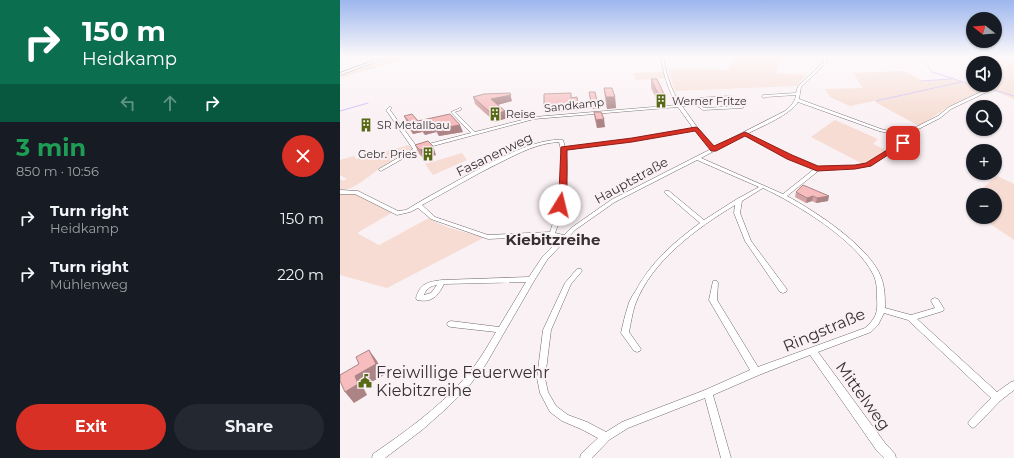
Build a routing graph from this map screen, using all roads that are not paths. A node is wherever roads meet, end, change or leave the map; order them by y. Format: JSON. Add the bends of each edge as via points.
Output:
{"nodes":[{"id":1,"x":667,"y":77,"type":"edge"},
{"id":2,"x":809,"y":77,"type":"edge"},
{"id":3,"x":984,"y":92,"type":"edge"},
{"id":4,"x":798,"y":94,"type":"junction"},
{"id":5,"x":764,"y":97,"type":"dead end"},
{"id":6,"x":797,"y":100,"type":"junction"},
{"id":7,"x":679,"y":104,"type":"junction"},
{"id":8,"x":697,"y":104,"type":"junction"},
{"id":9,"x":390,"y":108,"type":"dead end"},
{"id":10,"x":460,"y":109,"type":"dead end"},
{"id":11,"x":696,"y":129,"type":"junction"},
{"id":12,"x":473,"y":133,"type":"junction"},
{"id":13,"x":745,"y":134,"type":"junction"},
{"id":14,"x":903,"y":135,"type":"junction"},
{"id":15,"x":416,"y":149,"type":"junction"},
{"id":16,"x":564,"y":149,"type":"junction"},
{"id":17,"x":713,"y":150,"type":"junction"},
{"id":18,"x":697,"y":158,"type":"junction"},
{"id":19,"x":381,"y":170,"type":"dead end"},
{"id":20,"x":815,"y":171,"type":"dead end"},
{"id":21,"x":762,"y":187,"type":"junction"},
{"id":22,"x":340,"y":192,"type":"edge"},
{"id":23,"x":667,"y":192,"type":"dead end"},
{"id":24,"x":783,"y":196,"type":"junction"},
{"id":25,"x":739,"y":200,"type":"junction"},
{"id":26,"x":418,"y":206,"type":"junction"},
{"id":27,"x":703,"y":222,"type":"junction"},
{"id":28,"x":552,"y":234,"type":"junction"},
{"id":29,"x":565,"y":238,"type":"junction"},
{"id":30,"x":579,"y":271,"type":"dead end"},
{"id":31,"x":531,"y":279,"type":"junction"},
{"id":32,"x":442,"y":282,"type":"dead end"},
{"id":33,"x":715,"y":283,"type":"dead end"},
{"id":34,"x":783,"y":290,"type":"dead end"},
{"id":35,"x":935,"y":301,"type":"dead end"},
{"id":36,"x":882,"y":310,"type":"junction"},
{"id":37,"x":911,"y":318,"type":"junction"},
{"id":38,"x":450,"y":324,"type":"dead end"},
{"id":39,"x":502,"y":330,"type":"junction"},
{"id":40,"x":637,"y":349,"type":"dead end"},
{"id":41,"x":812,"y":351,"type":"junction"},
{"id":42,"x":756,"y":372,"type":"junction"},
{"id":43,"x":1014,"y":385,"type":"edge"},
{"id":44,"x":708,"y":393,"type":"junction"},
{"id":45,"x":997,"y":398,"type":"junction"},
{"id":46,"x":973,"y":423,"type":"dead end"},
{"id":47,"x":606,"y":437,"type":"junction"},
{"id":48,"x":377,"y":458,"type":"edge"},
{"id":49,"x":585,"y":458,"type":"edge"},
{"id":50,"x":726,"y":458,"type":"edge"},
{"id":51,"x":891,"y":458,"type":"edge"}],
"edges":[{"from":1,"to":7,"type":"street","via":[[671,92]]},
{"from":2,"to":4,"type":"street","via":[[799,86]]},
{"from":3,"to":14,"type":"street"},
{"from":4,"to":5,"type":"street"},
{"from":4,"to":6,"type":"street"},
{"from":6,"to":13,"type":"street","name":"Hauptstraße","via":[[786,112]]},
{"from":6,"to":14,"type":"street","via":[[880,130]]},
{"from":7,"to":8,"type":"street","name":"Sandkamp"},
{"from":7,"to":11,"type":"street","via":[[685,117]]},
{"from":7,"to":12,"type":"street","name":"Sandkamp","via":[[534,118]]},
{"from":8,"to":8,"type":"street","via":[[698,98],[730,97],[742,107],[703,109]]},
{"from":9,"to":15,"type":"street","via":[[388,110]]},
{"from":10,"to":12,"type":"street","via":[[453,112]]},
{"from":11,"to":16,"type":"street"},
{"from":11,"to":17,"type":"street"},
{"from":12,"to":15,"type":"street","name":"Sandkamp"},
{"from":13,"to":14,"type":"street","via":[[789,157],[817,168],[868,165],[903,143]]},
{"from":13,"to":17,"type":"street","name":"Hauptstraße"},
{"from":15,"to":19,"type":"street","name":"Sandkamp"},
{"from":16,"to":26,"type":"street","name":"Fasanenweg","via":[[561,141],[556,140],[519,151]]},
{"from":16,"to":28,"type":"street","via":[[563,192]]},
{"from":17,"to":18,"type":"street","name":"Hauptstraße"},
{"from":18,"to":21,"type":"street","name":"Ringstraße"},
{"from":18,"to":29,"type":"street","name":"Hauptstraße","via":[[613,201]]},
{"from":20,"to":24,"type":"street"},
{"from":21,"to":24,"type":"street","name":"Ringstraße"},
{"from":21,"to":25,"type":"street"},
{"from":22,"to":26,"type":"street","via":[[356,192],[397,213]]},
{"from":23,"to":27,"type":"street"},
{"from":24,"to":36,"type":"street","name":"Ringstraße","via":[[834,229],[867,260],[881,284]]},
{"from":25,"to":27,"type":"street"},
{"from":25,"to":34,"type":"street","via":[[737,213],[748,241]]},
{"from":26,"to":28,"type":"street","via":[[433,218],[488,237]]},
{"from":27,"to":40,"type":"street","via":[[665,254],[644,280],[632,305],[625,333]]},
{"from":28,"to":29,"type":"street"},
{"from":29,"to":31,"type":"street","name":"Hauptstraße","via":[[545,258]]},
{"from":30,"to":47,"type":"street","via":[[568,282],[547,330],[541,378],[544,393],[553,409],[565,418]]},
{"from":31,"to":32,"type":"street"},
{"from":31,"to":39,"type":"street","name":"Hauptstraße"},
{"from":33,"to":42,"type":"street","via":[[713,300]]},
{"from":35,"to":37,"type":"street","via":[[940,309]]},
{"from":36,"to":37,"type":"street"},
{"from":36,"to":41,"type":"street","name":"Ringstraße","via":[[877,323],[868,330]]},
{"from":37,"to":45,"type":"street"},
{"from":38,"to":39,"type":"street"},
{"from":39,"to":48,"type":"street","name":"Hauptstraße","via":[[466,383],[419,427]]},
{"from":41,"to":42,"type":"street","name":"Ringstraße"},
{"from":41,"to":51,"type":"street","name":"Mittelweg"},
{"from":42,"to":44,"type":"street","name":"Ringstraße"},
{"from":43,"to":45,"type":"street"},
{"from":44,"to":47,"type":"street","name":"Ringstraße","via":[[625,425]]},
{"from":44,"to":50,"type":"street"},
{"from":45,"to":46,"type":"street"},
{"from":47,"to":49,"type":"street","name":"Ringstraße"}]}
